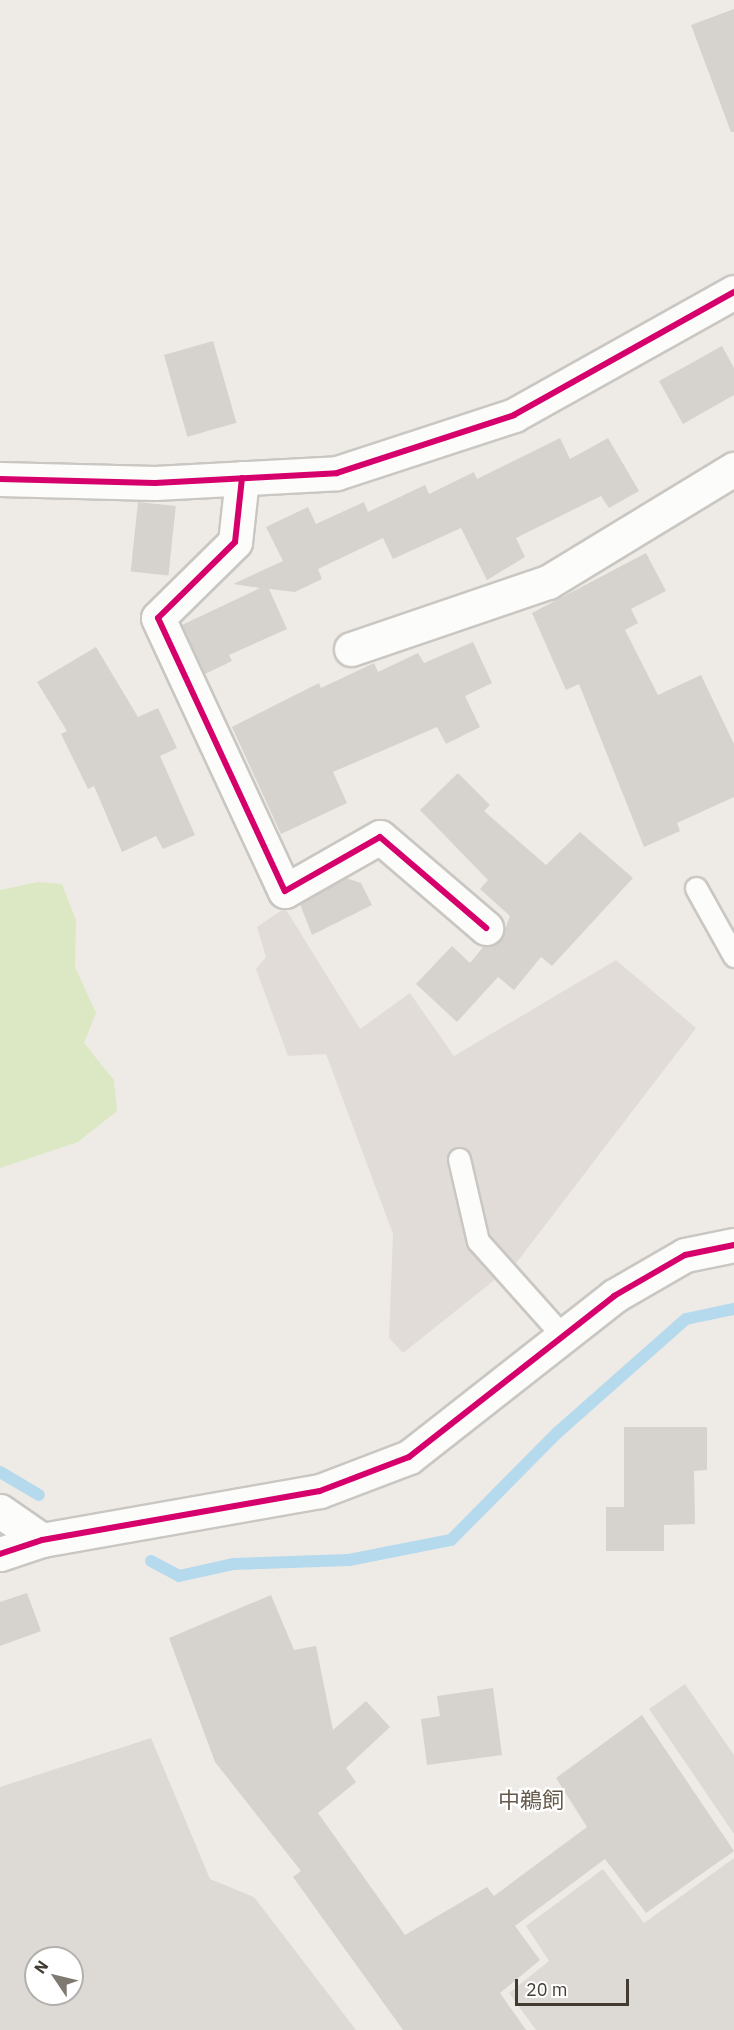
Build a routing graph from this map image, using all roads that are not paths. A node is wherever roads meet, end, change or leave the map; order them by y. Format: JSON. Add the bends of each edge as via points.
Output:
{"nodes":[{"id":1,"x":734,"y":292,"type":"edge"},
{"id":2,"x":734,"y":469,"type":"edge"},
{"id":3,"x":242,"y":478,"type":"junction"},
{"id":4,"x":0,"y":479,"type":"edge"},
{"id":5,"x":351,"y":649,"type":"dead end"},
{"id":6,"x":696,"y":888,"type":"dead end"},
{"id":7,"x":486,"y":928,"type":"dead end"},
{"id":8,"x":734,"y":956,"type":"edge"},
{"id":9,"x":459,"y":1159,"type":"dead end"},
{"id":10,"x":734,"y":1245,"type":"edge"},
{"id":11,"x":563,"y":1336,"type":"junction"},
{"id":12,"x":0,"y":1511,"type":"edge"},
{"id":13,"x":42,"y":1540,"type":"junction"},
{"id":14,"x":0,"y":1554,"type":"edge"}],
"edges":[{"from":1,"to":3,"type":"street","via":[[514,415],[337,473]]},
{"from":2,"to":5,"type":"street","via":[[548,582]]},
{"from":3,"to":4,"type":"street","via":[[155,483]]},
{"from":3,"to":7,"type":"street","via":[[235,542],[158,618],[285,891],[380,837]]},
{"from":6,"to":8,"type":"lane"},
{"from":9,"to":11,"type":"lane","via":[[478,1241]]},
{"from":10,"to":11,"type":"street","via":[[685,1255],[614,1296]]},
{"from":11,"to":13,"type":"street","via":[[398,1461],[320,1491]]},
{"from":12,"to":13,"type":"street"},
{"from":13,"to":14,"type":"street"}]}
